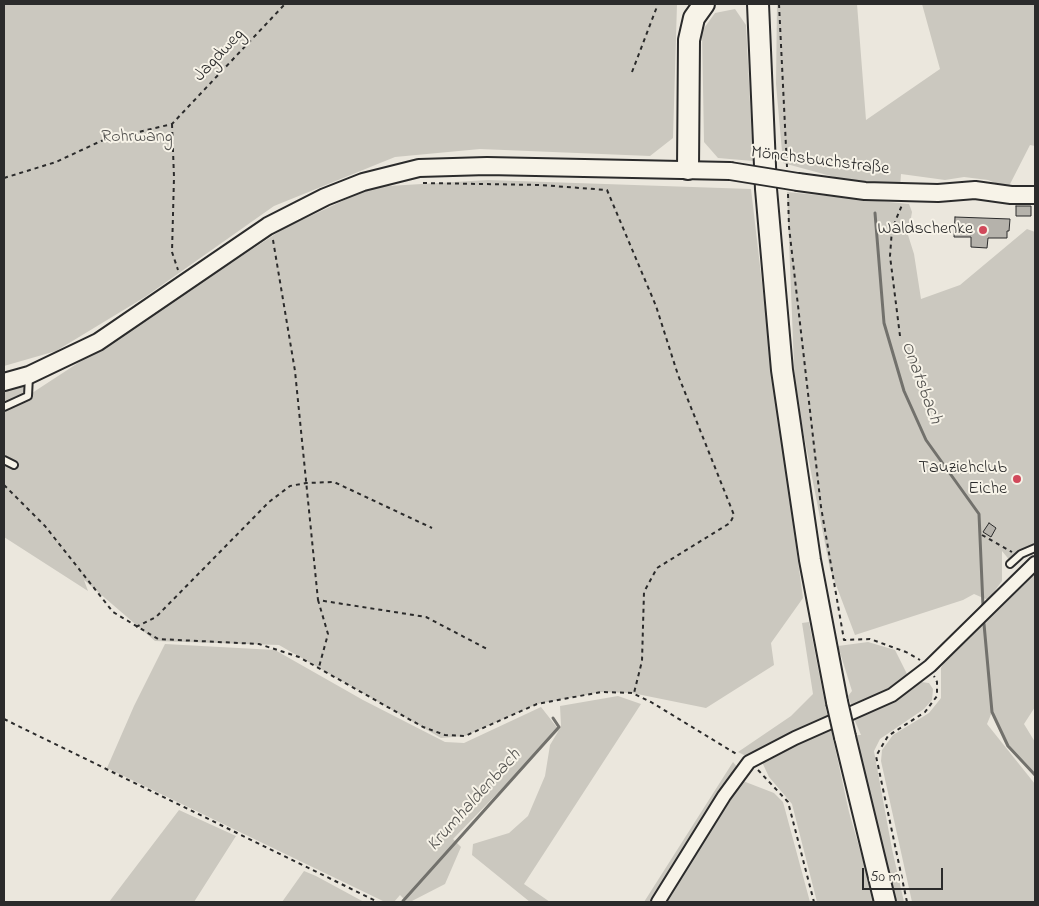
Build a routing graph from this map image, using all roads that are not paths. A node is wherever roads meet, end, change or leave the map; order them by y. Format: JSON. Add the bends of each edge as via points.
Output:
{"nodes":[{"id":1,"x":704,"y":4,"type":"edge"},
{"id":2,"x":758,"y":4,"type":"edge"},
{"id":3,"x":688,"y":169,"type":"junction"},
{"id":4,"x":1035,"y":195,"type":"edge"},
{"id":5,"x":29,"y":375,"type":"junction"},
{"id":6,"x":4,"y":382,"type":"edge"},
{"id":7,"x":4,"y":407,"type":"edge"},
{"id":8,"x":4,"y":460,"type":"edge"},
{"id":9,"x":14,"y":464,"type":"dead end"},
{"id":10,"x":1035,"y":548,"type":"edge"},
{"id":11,"x":1010,"y":564,"type":"dead end"},
{"id":12,"x":1035,"y":564,"type":"edge"},
{"id":13,"x":658,"y":902,"type":"edge"},
{"id":14,"x":885,"y":902,"type":"edge"}],
"edges":[{"from":1,"to":3,"type":"main road","via":[[694,18],[689,40]]},
{"from":2,"to":14,"type":"main road","bridge":true,"via":[[765,180],[782,370],[808,551],[837,702]]},
{"from":3,"to":4,"type":"street","name":"Mönchsbuchstraße","bridge":true,"via":[[730,171],[793,185],[839,189],[975,190]]},
{"from":3,"to":5,"type":"street","name":"Mönchsbuchstraße","via":[[420,168],[363,182],[268,226],[98,342]]},
{"from":5,"to":6,"type":"street","name":"Mönchsbuchstraße"},
{"from":5,"to":7,"type":"lane","via":[[28,396]]},
{"from":8,"to":9,"type":"lane"},
{"from":10,"to":11,"type":"lane"},
{"from":12,"to":13,"type":"street","via":[[930,666],[892,695],[750,762],[724,796]]}]}
